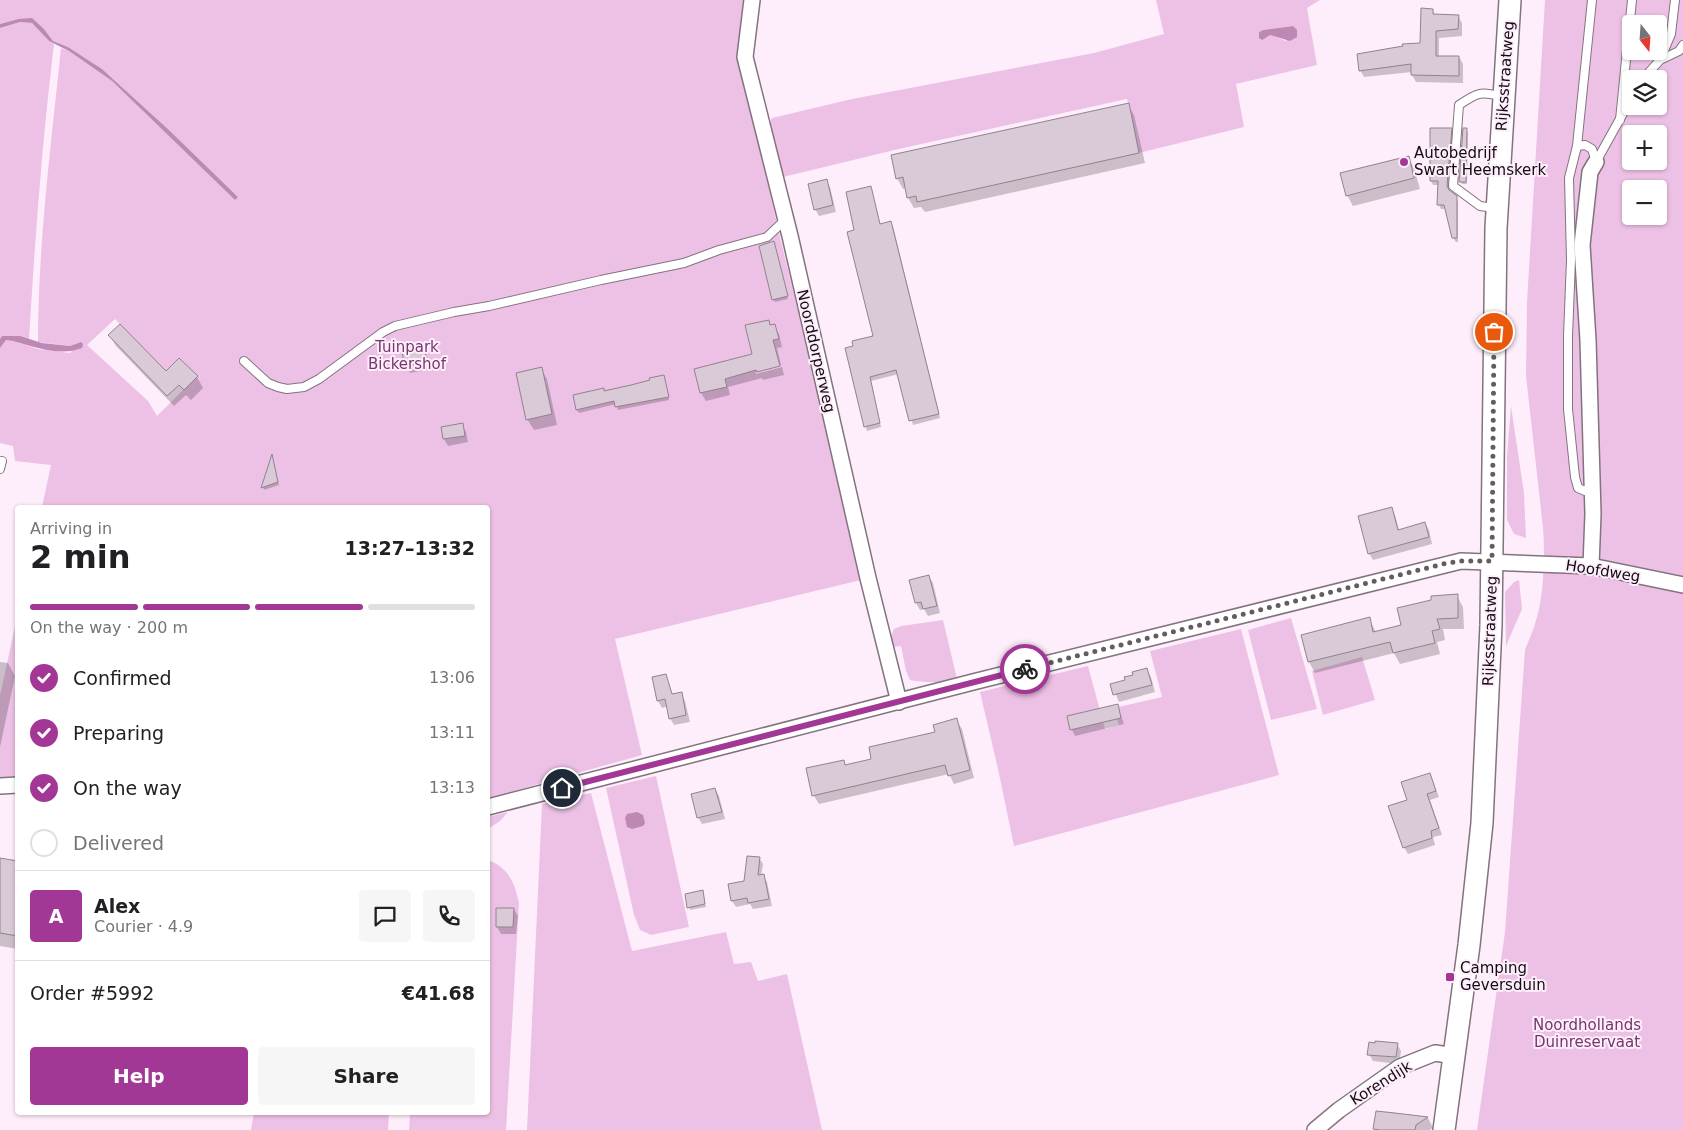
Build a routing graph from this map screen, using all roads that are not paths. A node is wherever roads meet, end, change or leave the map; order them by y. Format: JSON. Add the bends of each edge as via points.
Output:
{"nodes":[{"id":1,"x":752,"y":0,"type":"edge"},
{"id":2,"x":1510,"y":0,"type":"edge"},
{"id":3,"x":1592,"y":0,"type":"edge"},
{"id":4,"x":1632,"y":0,"type":"edge"},
{"id":5,"x":1675,"y":0,"type":"edge"},
{"id":6,"x":1668,"y":41,"type":"edge"},
{"id":7,"x":1683,"y":45,"type":"edge"},
{"id":8,"x":1668,"y":56,"type":"edge"},
{"id":9,"x":1660,"y":60,"type":"edge"},
{"id":10,"x":1651,"y":70,"type":"edge"},
{"id":11,"x":1503,"y":97,"type":"junction"},
{"id":12,"x":1623,"y":115,"type":"edge"},
{"id":13,"x":1620,"y":120,"type":"junction"},
{"id":14,"x":1576,"y":146,"type":"junction"},
{"id":15,"x":1596,"y":162,"type":"junction"},
{"id":16,"x":1497,"y":208,"type":"junction"},
{"id":17,"x":786,"y":219,"type":"junction"},
{"id":18,"x":244,"y":361,"type":"dead end"},
{"id":19,"x":1592,"y":483,"type":"junction"},
{"id":20,"x":1492,"y":561,"type":"junction"},
{"id":21,"x":1591,"y":566,"type":"junction"},
{"id":22,"x":1683,"y":586,"type":"edge"},
{"id":23,"x":899,"y":702,"type":"junction"},
{"id":24,"x":15,"y":785,"type":"edge"},
{"id":25,"x":0,"y":786,"type":"edge"},
{"id":26,"x":490,"y":806,"type":"edge"},
{"id":27,"x":1455,"y":1056,"type":"junction"},
{"id":28,"x":1315,"y":1130,"type":"edge"},
{"id":29,"x":1444,"y":1130,"type":"edge"}],
"edges":[{"from":1,"to":17,"type":"street","name":"Noorddorperweg","via":[[745,57]]},
{"from":2,"to":11,"type":"main road","name":"Rijksstraatweg"},
{"from":3,"to":14,"type":"lane"},
{"from":4,"to":13,"type":"lane"},
{"from":5,"to":6,"type":"lane"},
{"from":7,"to":8,"type":"lane"},
{"from":9,"to":10,"type":"lane"},
{"from":11,"to":16,"type":"main road","name":"Rijksstraatweg"},
{"from":11,"to":16,"type":"lane","via":[[1485,92],[1459,105],[1453,186],[1480,206]]},
{"from":12,"to":13,"type":"lane"},
{"from":13,"to":15,"type":"lane"},
{"from":14,"to":15,"type":"lane","via":[[1585,145],[1592,149]]},
{"from":14,"to":19,"type":"lane","via":[[1569,178],[1568,409],[1578,488],[1585,491]]},
{"from":15,"to":19,"type":"street","via":[[1590,172],[1582,245]]},
{"from":16,"to":20,"type":"main road","name":"Rijksstraatweg"},
{"from":17,"to":18,"type":"lane","via":[[767,237],[684,263],[395,326],[304,387],[287,390],[268,383]]},
{"from":17,"to":23,"type":"street","name":"Noorddorperweg"},
{"from":19,"to":21,"type":"street"},
{"from":20,"to":21,"type":"street","name":"Hoofdweg"},
{"from":20,"to":23,"type":"street","name":"Hoofdweg","via":[[1443,564]]},
{"from":20,"to":27,"type":"main road","name":"Rijksstraatweg","via":[[1482,823]]},
{"from":21,"to":22,"type":"street","name":"Hoofdweg"},
{"from":23,"to":26,"type":"street","name":"Hoofdweg"},
{"from":24,"to":25,"type":"street"},
{"from":27,"to":28,"type":"street","name":"Korendijk","via":[[1435,1053],[1400,1067]]},
{"from":27,"to":29,"type":"main road","name":"Rijksstraatweg"}]}
